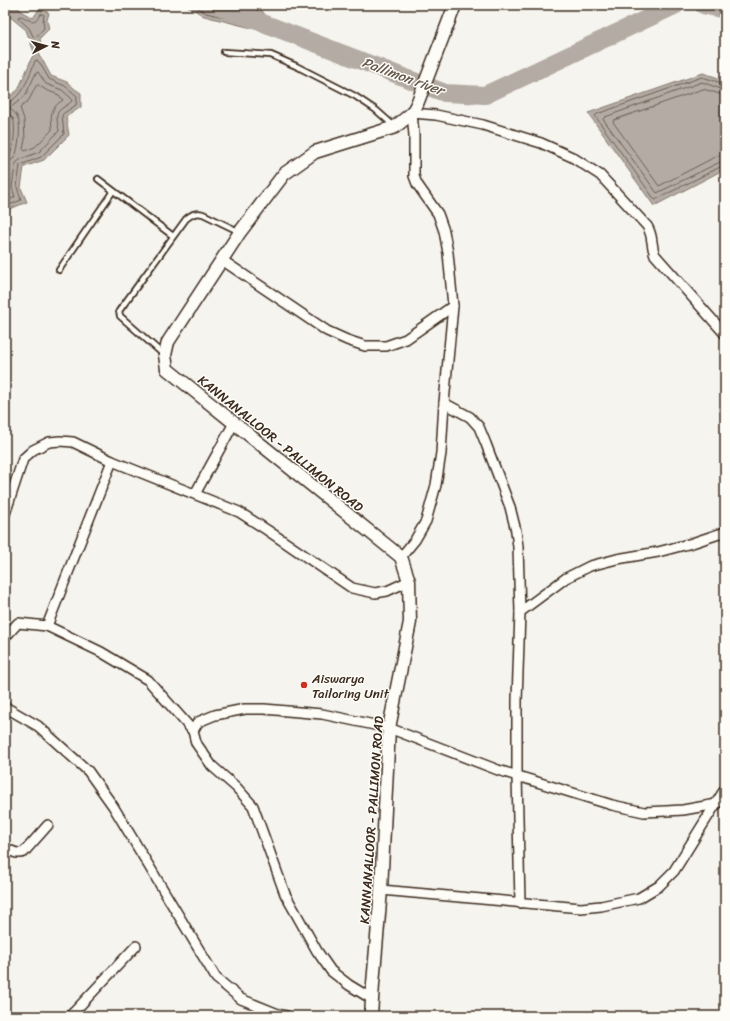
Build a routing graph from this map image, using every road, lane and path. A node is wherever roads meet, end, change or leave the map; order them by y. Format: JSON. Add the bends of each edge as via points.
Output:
{"nodes":[{"id":1,"x":455,"y":5,"type":"edge"},
{"id":2,"x":224,"y":52,"type":"dead end"},
{"id":3,"x":414,"y":108,"type":"junction"},
{"id":4,"x":395,"y":127,"type":"junction"},
{"id":5,"x":98,"y":179,"type":"dead end"},
{"id":6,"x":113,"y":191,"type":"junction"},
{"id":7,"x":240,"y":232,"type":"junction"},
{"id":8,"x":173,"y":236,"type":"junction"},
{"id":9,"x":222,"y":260,"type":"junction"},
{"id":10,"x":59,"y":270,"type":"dead end"},
{"id":11,"x":453,"y":306,"type":"junction"},
{"id":12,"x":725,"y":334,"type":"edge"},
{"id":13,"x":164,"y":355,"type":"junction"},
{"id":14,"x":444,"y":403,"type":"junction"},
{"id":15,"x":234,"y":423,"type":"junction"},
{"id":16,"x":112,"y":461,"type":"junction"},
{"id":17,"x":195,"y":494,"type":"junction"},
{"id":18,"x":5,"y":514,"type":"edge"},
{"id":19,"x":725,"y":532,"type":"edge"},
{"id":20,"x":401,"y":557,"type":"junction"},
{"id":21,"x":409,"y":581,"type":"junction"},
{"id":22,"x":520,"y":612,"type":"junction"},
{"id":23,"x":47,"y":626,"type":"junction"},
{"id":24,"x":5,"y":633,"type":"edge"},
{"id":25,"x":5,"y":707,"type":"edge"},
{"id":26,"x":389,"y":728,"type":"junction"},
{"id":27,"x":193,"y":731,"type":"junction"},
{"id":28,"x":517,"y":776,"type":"junction"},
{"id":29,"x":725,"y":790,"type":"edge"},
{"id":30,"x":717,"y":804,"type":"junction"},
{"id":31,"x":48,"y":825,"type":"dead end"},
{"id":32,"x":5,"y":848,"type":"edge"},
{"id":33,"x":381,"y":890,"type":"junction"},
{"id":34,"x":520,"y":903,"type":"junction"},
{"id":35,"x":136,"y":946,"type":"dead end"},
{"id":36,"x":372,"y":999,"type":"junction"},
{"id":37,"x":69,"y":1016,"type":"edge"},
{"id":38,"x":287,"y":1016,"type":"edge"},
{"id":39,"x":371,"y":1016,"type":"edge"}],
"edges":[{"from":1,"to":3,"type":"street"},
{"from":2,"to":4,"type":"lane","via":[[272,55],[355,96]]},
{"from":3,"to":4,"type":"street"},
{"from":3,"to":11,"type":"street","via":[[414,176],[438,214],[444,231]]},
{"from":3,"to":12,"type":"street","via":[[541,143],[572,157],[600,175],[647,226],[651,232],[655,255]]},
{"from":4,"to":7,"type":"street","via":[[315,152],[284,174]]},
{"from":5,"to":6,"type":"lane"},
{"from":6,"to":8,"type":"lane"},
{"from":6,"to":10,"type":"lane"},
{"from":7,"to":8,"type":"lane","via":[[197,213],[190,215]]},
{"from":7,"to":9,"type":"street"},
{"from":8,"to":13,"type":"lane","via":[[120,311],[120,316]]},
{"from":9,"to":11,"type":"street","via":[[327,331],[365,346],[386,346],[406,339]]},
{"from":9,"to":13,"type":"street","via":[[168,342]]},
{"from":11,"to":14,"type":"street"},
{"from":13,"to":15,"type":"street","name":"KANNANALLOOR - PALLIMON ROAD","via":[[167,369]]},
{"from":14,"to":20,"type":"street","via":[[441,453],[430,507],[426,521],[415,540]]},
{"from":14,"to":22,"type":"street","via":[[470,416],[479,427],[510,507],[518,547]]},
{"from":15,"to":17,"type":"street"},
{"from":15,"to":20,"type":"street","name":"KANNANALLOOR - PALLIMON ROAD"},
{"from":16,"to":17,"type":"street"},
{"from":16,"to":18,"type":"street","via":[[73,442],[49,442],[33,450],[23,459]]},
{"from":16,"to":23,"type":"street"},
{"from":17,"to":21,"type":"street","via":[[239,512],[352,588],[375,592],[387,591]]},
{"from":19,"to":22,"type":"street","via":[[658,552],[590,566],[566,578]]},
{"from":20,"to":21,"type":"street","name":"KANNANALLOOR - PALLIMON ROAD"},
{"from":21,"to":26,"type":"street","name":"KANNANALLOOR - PALLIMON ROAD","via":[[410,622]]},
{"from":22,"to":28,"type":"street"},
{"from":23,"to":24,"type":"street","via":[[18,623],[8,634]]},
{"from":23,"to":27,"type":"street","via":[[100,652],[148,680]]},
{"from":25,"to":38,"type":"street","via":[[38,726],[88,771],[114,806],[216,978],[241,999]]},
{"from":26,"to":27,"type":"street","via":[[322,714],[245,709],[215,715],[198,722]]},
{"from":26,"to":28,"type":"street"},
{"from":26,"to":33,"type":"street","name":"KANNANALLOOR - PALLIMON ROAD"},
{"from":27,"to":36,"type":"street","via":[[196,743],[212,766],[253,806],[284,894],[317,951],[331,971]]},
{"from":28,"to":30,"type":"street","via":[[644,812],[666,812]]},
{"from":28,"to":34,"type":"street"},
{"from":29,"to":30,"type":"street"},
{"from":30,"to":34,"type":"street","via":[[674,871],[659,886],[639,898],[581,908]]},
{"from":31,"to":32,"type":"street","via":[[24,852],[18,854]]},
{"from":33,"to":34,"type":"street"},
{"from":33,"to":36,"type":"street","name":"KANNANALLOOR - PALLIMON ROAD"},
{"from":35,"to":37,"type":"street"},
{"from":36,"to":39,"type":"street","name":"KANNANALLOOR - PALLIMON ROAD"}]}
